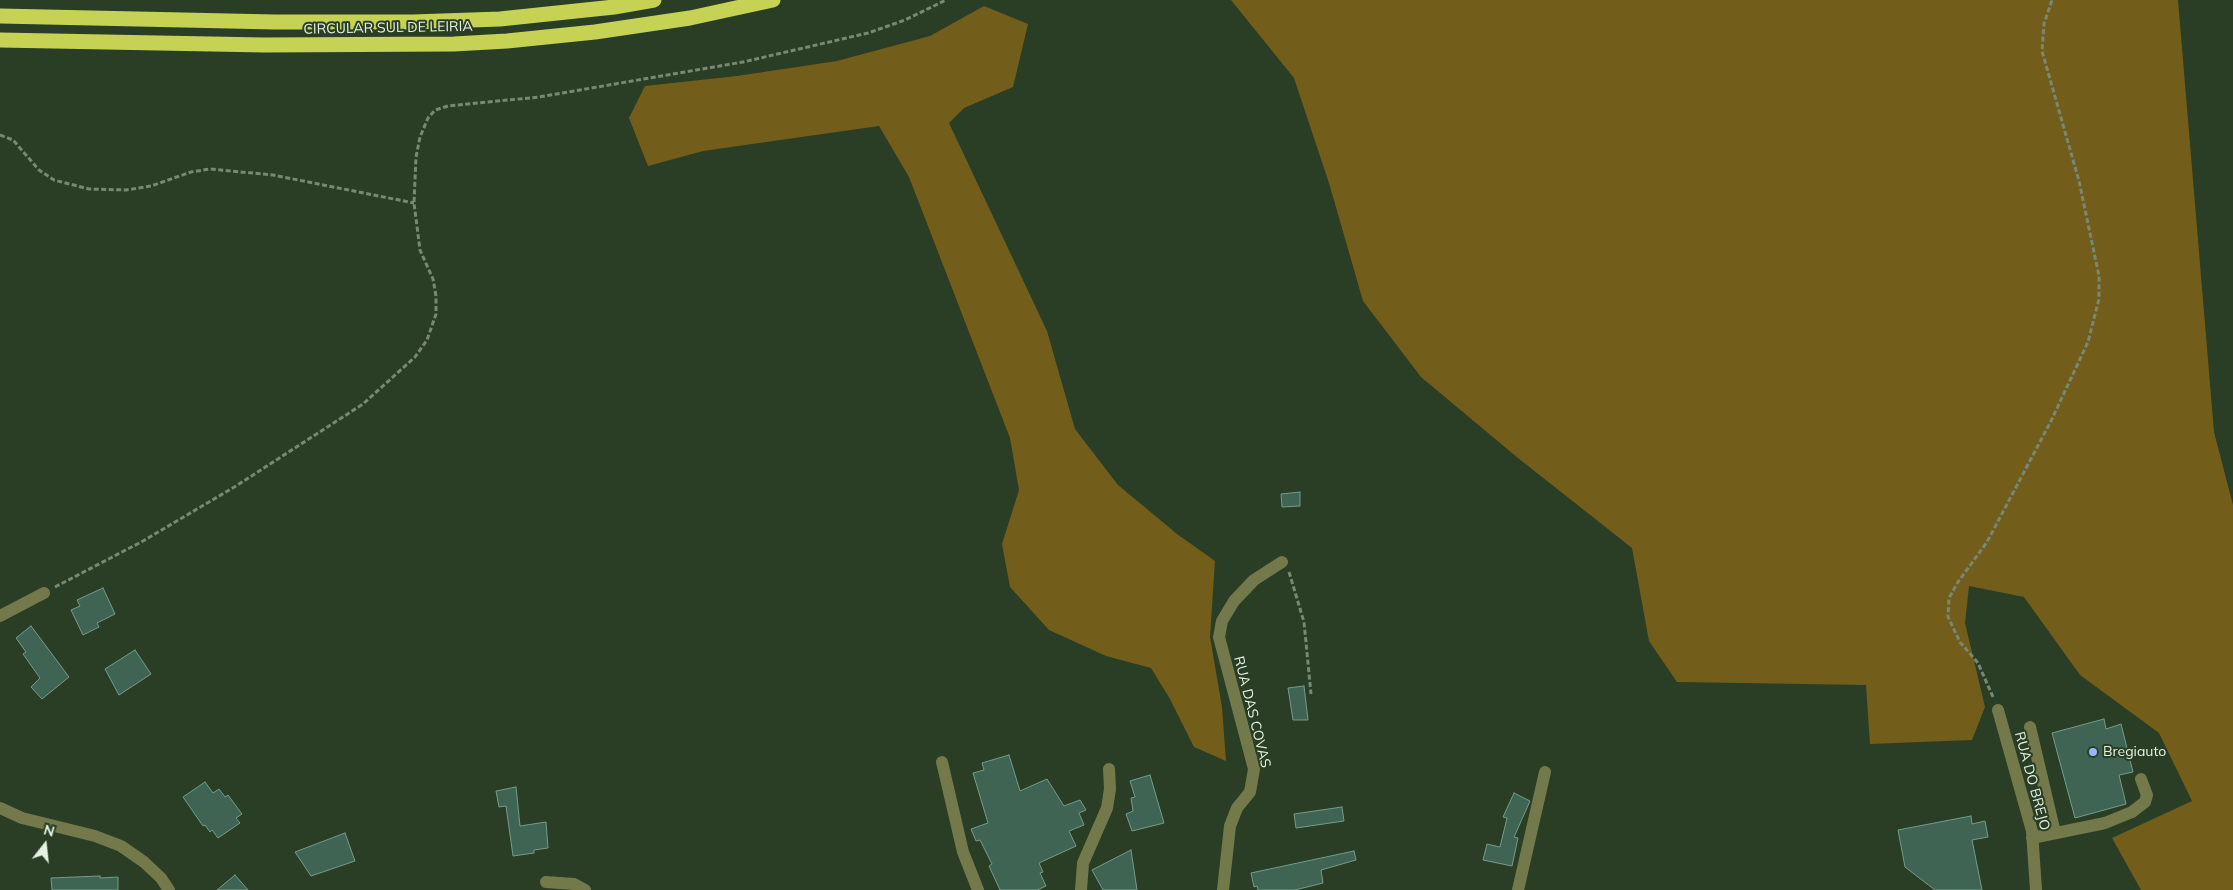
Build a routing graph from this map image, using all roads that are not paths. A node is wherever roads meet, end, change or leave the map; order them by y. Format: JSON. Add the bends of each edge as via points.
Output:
{"nodes":[{"id":1,"x":654,"y":0,"type":"edge"},
{"id":2,"x":773,"y":0,"type":"edge"},
{"id":3,"x":0,"y":16,"type":"edge"},
{"id":4,"x":0,"y":40,"type":"edge"},
{"id":5,"x":1282,"y":562,"type":"road end"},
{"id":6,"x":44,"y":593,"type":"road end"},
{"id":7,"x":0,"y":616,"type":"edge"},
{"id":8,"x":1998,"y":710,"type":"road end"},
{"id":9,"x":2030,"y":727,"type":"dead end"},
{"id":10,"x":942,"y":762,"type":"dead end"},
{"id":11,"x":1109,"y":769,"type":"dead end"},
{"id":12,"x":1545,"y":772,"type":"dead end"},
{"id":13,"x":2141,"y":779,"type":"dead end"},
{"id":14,"x":0,"y":808,"type":"edge"},
{"id":15,"x":2055,"y":833,"type":"junction"},
{"id":16,"x":2032,"y":838,"type":"junction"},
{"id":17,"x":546,"y":882,"type":"dead end"},
{"id":18,"x":169,"y":890,"type":"edge"},
{"id":19,"x":585,"y":890,"type":"edge"},
{"id":20,"x":978,"y":890,"type":"edge"},
{"id":21,"x":1081,"y":890,"type":"edge"},
{"id":22,"x":1223,"y":890,"type":"edge"},
{"id":23,"x":1518,"y":890,"type":"edge"},
{"id":24,"x":2036,"y":890,"type":"edge"}],
"edges":[{"from":1,"to":3,"type":"highway","name":"CIRCULAR SUL DE LEIRIA","via":[[500,19],[413,22]]},
{"from":2,"to":4,"type":"highway","name":"CIRCULAR SUL DE LEIRIA","via":[[690,18],[595,32],[463,44],[273,45]]},
{"from":5,"to":22,"type":"street","name":"RUA DAS COVAS","via":[[1254,580],[1234,600],[1222,621],[1219,637],[1254,769],[1250,792],[1237,808],[1230,826]]},
{"from":6,"to":7,"type":"street"},
{"from":8,"to":16,"type":"street","name":"RUA DO BREJO"},
{"from":9,"to":15,"type":"street"},
{"from":10,"to":20,"type":"street","via":[[963,852]]},
{"from":11,"to":21,"type":"street","via":[[1107,808],[1083,863]]},
{"from":12,"to":23,"type":"street"},
{"from":13,"to":15,"type":"street","via":[[2147,795],[2145,802],[2132,812],[2106,822]]},
{"from":14,"to":18,"type":"street","via":[[22,818],[95,836],[121,846],[144,862]]},
{"from":15,"to":16,"type":"street"},
{"from":16,"to":24,"type":"street","name":"RUA DO BREJO"},
{"from":17,"to":19,"type":"street","via":[[574,884]]}]}
